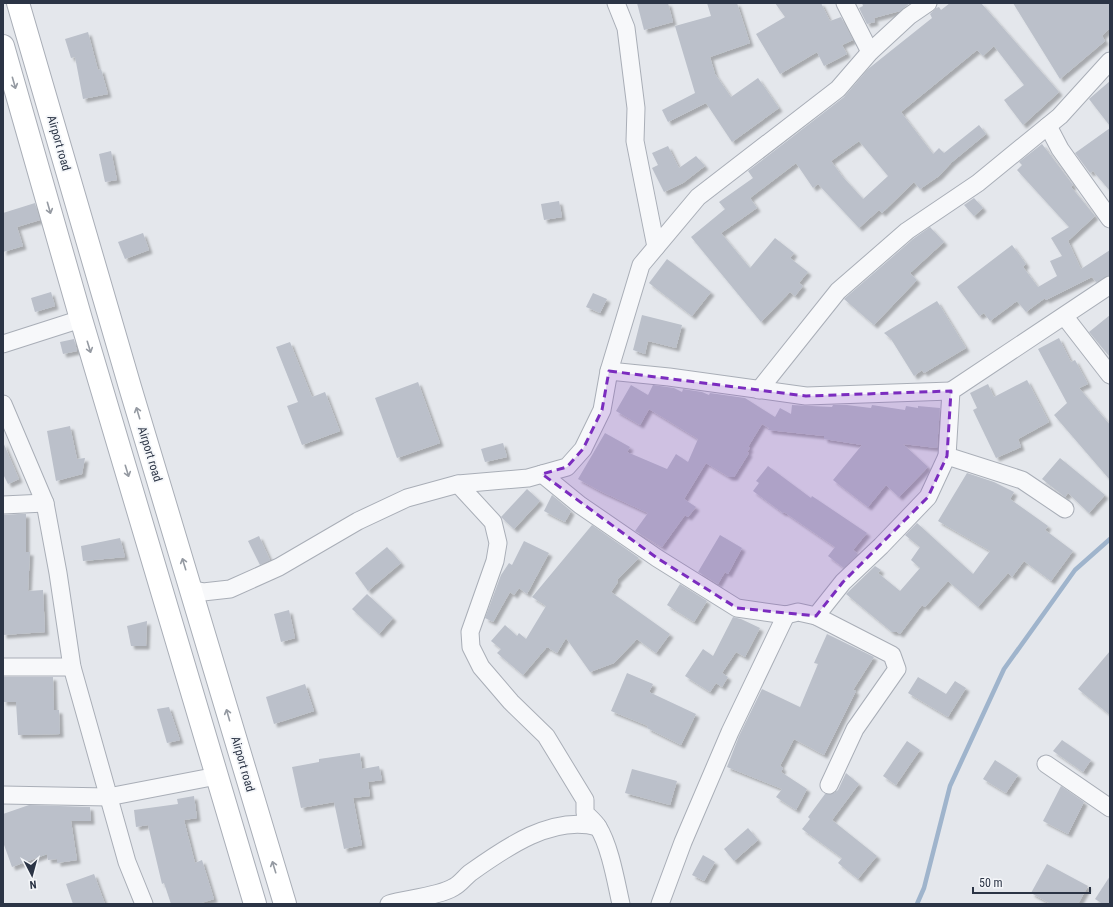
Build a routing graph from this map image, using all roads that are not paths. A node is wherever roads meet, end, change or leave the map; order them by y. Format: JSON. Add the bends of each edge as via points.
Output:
{"nodes":[{"id":1,"x":18,"y":3,"type":"edge"},
{"id":2,"x":616,"y":3,"type":"edge"},
{"id":3,"x":845,"y":3,"type":"edge"},
{"id":4,"x":928,"y":3,"type":"edge"},
{"id":5,"x":3,"y":46,"type":"edge"},
{"id":6,"x":870,"y":52,"type":"junction"},
{"id":7,"x":1110,"y":61,"type":"edge"},
{"id":8,"x":1048,"y":126,"type":"junction"},
{"id":9,"x":1110,"y":219,"type":"edge"},
{"id":10,"x":656,"y":247,"type":"junction"},
{"id":11,"x":1110,"y":285,"type":"edge"},
{"id":12,"x":1065,"y":317,"type":"junction"},
{"id":13,"x":81,"y":319,"type":"junction"},
{"id":14,"x":3,"y":344,"type":"edge"},
{"id":15,"x":609,"y":371,"type":"junction"},
{"id":16,"x":1110,"y":375,"type":"edge"},
{"id":17,"x":759,"y":390,"type":"junction"},
{"id":18,"x":951,"y":391,"type":"junction"},
{"id":19,"x":3,"y":404,"type":"edge"},
{"id":20,"x":947,"y":456,"type":"junction"},
{"id":21,"x":542,"y":474,"type":"junction"},
{"id":22,"x":458,"y":484,"type":"junction"},
{"id":23,"x":45,"y":502,"type":"junction"},
{"id":24,"x":3,"y":505,"type":"edge"},
{"id":25,"x":1065,"y":510,"type":"dead end"},
{"id":26,"x":191,"y":588,"type":"junction"},
{"id":27,"x":786,"y":615,"type":"junction"},
{"id":28,"x":816,"y":616,"type":"junction"},
{"id":29,"x":3,"y":666,"type":"edge"},
{"id":30,"x":72,"y":668,"type":"junction"},
{"id":31,"x":1046,"y":764,"type":"dead end"},
{"id":32,"x":217,"y":776,"type":"junction"},
{"id":33,"x":829,"y":785,"type":"dead end"},
{"id":34,"x":3,"y":795,"type":"edge"},
{"id":35,"x":108,"y":797,"type":"junction"},
{"id":36,"x":1110,"y":808,"type":"edge"},
{"id":37,"x":598,"y":827,"type":"junction"},
{"id":38,"x":144,"y":904,"type":"edge"},
{"id":39,"x":255,"y":904,"type":"edge"},
{"id":40,"x":285,"y":904,"type":"edge"},
{"id":41,"x":389,"y":904,"type":"edge"},
{"id":42,"x":620,"y":904,"type":"edge"},
{"id":43,"x":660,"y":904,"type":"edge"}],
"edges":[{"from":26,"to":1,"type":"main road","name":"Airport road","one_way":true},
{"from":2,"to":10,"type":"street","via":[[626,28],[636,108],[636,141]]},
{"from":3,"to":6,"type":"street"},
{"from":4,"to":6,"type":"street","via":[[909,16]]},
{"from":5,"to":13,"type":"main road","one_way":true},
{"from":6,"to":10,"type":"street","via":[[838,89],[698,197]]},
{"from":7,"to":8,"type":"street"},
{"from":8,"to":9,"type":"street","via":[[1060,149]]},
{"from":8,"to":17,"type":"street","via":[[978,183],[907,231],[838,291]]},
{"from":10,"to":15,"type":"street","via":[[641,264]]},
{"from":11,"to":12,"type":"street"},
{"from":12,"to":16,"type":"street"},
{"from":12,"to":18,"type":"street"},
{"from":13,"to":14,"type":"street"},
{"from":13,"to":32,"type":"main road","one_way":true},
{"from":15,"to":17,"type":"street"},
{"from":15,"to":21,"type":"street","via":[[602,410],[583,449],[567,467]]},
{"from":17,"to":18,"type":"street","via":[[806,396]]},
{"from":18,"to":20,"type":"street"},
{"from":19,"to":23,"type":"street"},
{"from":20,"to":25,"type":"street","via":[[1022,480]]},
{"from":20,"to":28,"type":"street","via":[[928,496],[843,582]]},
{"from":21,"to":22,"type":"street","via":[[528,478]]},
{"from":21,"to":27,"type":"street","via":[[580,505],[657,558],[737,608]]},
{"from":22,"to":26,"type":"street","via":[[407,498],[358,521],[279,567],[230,589],[203,592]]},
{"from":22,"to":37,"type":"street","via":[[493,522],[498,543],[495,560],[470,632],[471,647],[486,673],[546,736],[585,800],[585,813]]},
{"from":23,"to":24,"type":"street"},
{"from":23,"to":30,"type":"street"},
{"from":40,"to":26,"type":"main road","name":"Airport road","one_way":true},
{"from":27,"to":28,"type":"street","via":[[798,612]]},
{"from":27,"to":43,"type":"street","via":[[730,732],[683,842]]},
{"from":28,"to":33,"type":"street","via":[[892,655],[897,669],[855,729]]},
{"from":29,"to":30,"type":"street"},
{"from":30,"to":35,"type":"street"},
{"from":31,"to":36,"type":"street"},
{"from":32,"to":35,"type":"street"},
{"from":32,"to":39,"type":"main road"},
{"from":34,"to":35,"type":"street"},
{"from":35,"to":38,"type":"street","via":[[127,862]]},
{"from":37,"to":41,"type":"street","via":[[586,823],[572,824],[531,834],[469,874],[454,888]]},
{"from":37,"to":42,"type":"street","via":[[614,873]]}]}
